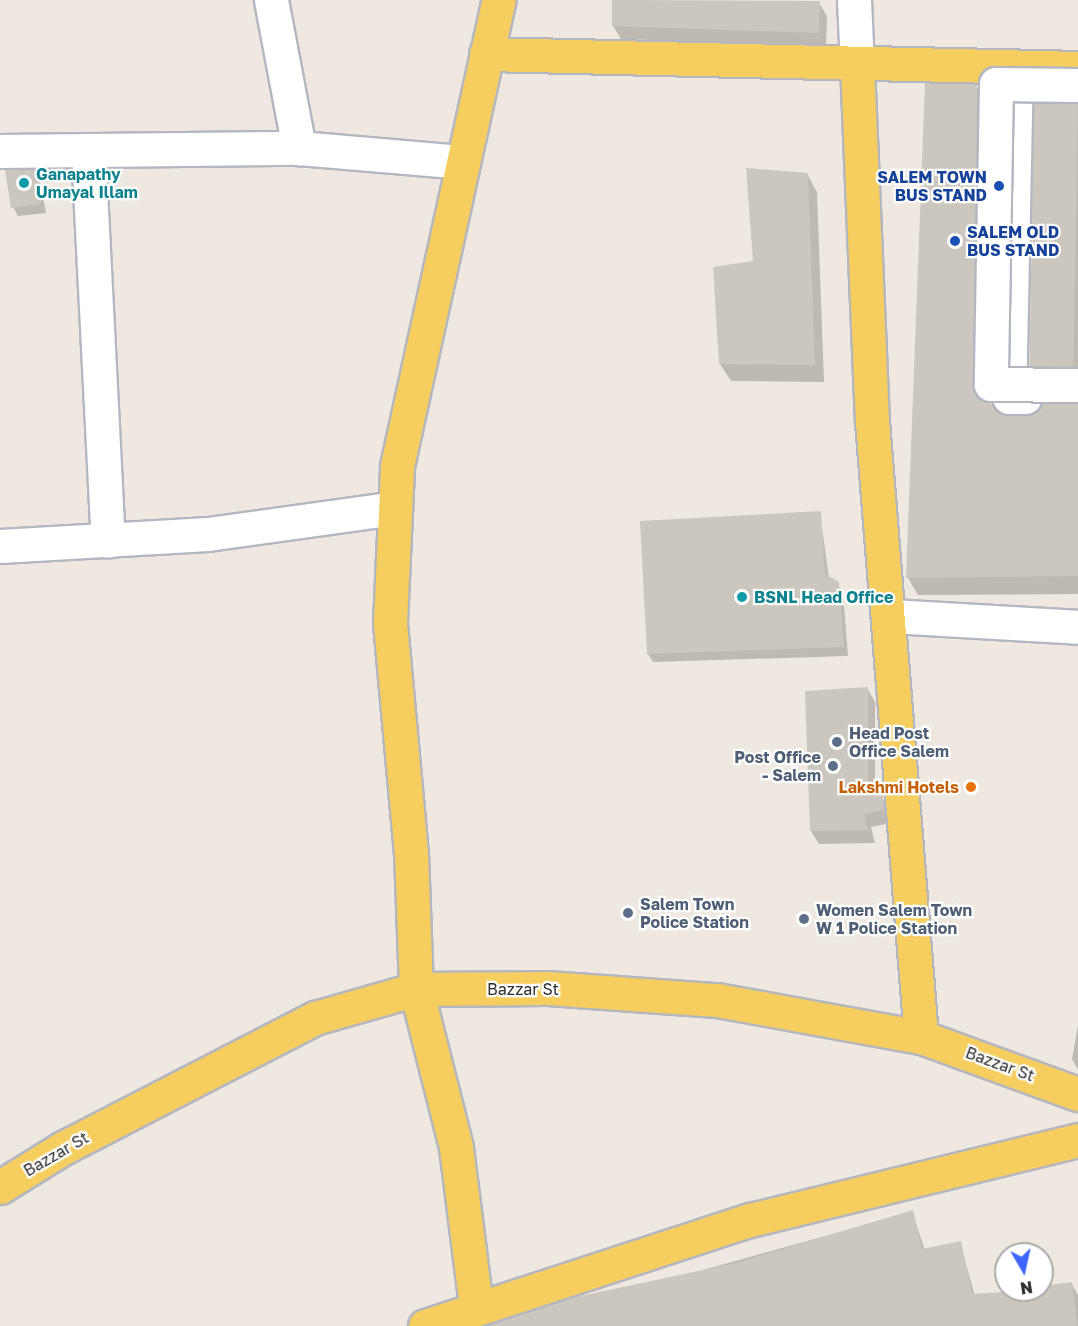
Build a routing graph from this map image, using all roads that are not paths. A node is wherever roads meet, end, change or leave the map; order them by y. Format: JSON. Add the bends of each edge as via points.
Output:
{"nodes":[{"id":1,"x":271,"y":0,"type":"edge"},
{"id":2,"x":499,"y":0,"type":"edge"},
{"id":3,"x":854,"y":0,"type":"edge"},
{"id":4,"x":486,"y":54,"type":"junction"},
{"id":5,"x":857,"y":65,"type":"junction"},
{"id":6,"x":1016,"y":67,"type":"junction"},
{"id":7,"x":1078,"y":68,"type":"edge"},
{"id":8,"x":1078,"y":85,"type":"edge"},
{"id":9,"x":299,"y":148,"type":"junction"},
{"id":10,"x":88,"y":150,"type":"junction"},
{"id":11,"x":0,"y":151,"type":"edge"},
{"id":12,"x":461,"y":162,"type":"junction"},
{"id":13,"x":1078,"y":385,"type":"edge"},
{"id":14,"x":1078,"y":398,"type":"edge"},
{"id":15,"x":395,"y":508,"type":"junction"},
{"id":16,"x":108,"y":540,"type":"junction"},
{"id":17,"x":0,"y":546,"type":"edge"},
{"id":18,"x":890,"y":616,"type":"junction"},
{"id":19,"x":1078,"y":627,"type":"edge"},
{"id":20,"x":416,"y":989,"type":"junction"},
{"id":21,"x":921,"y":1037,"type":"junction"},
{"id":22,"x":1078,"y":1094,"type":"edge"},
{"id":23,"x":1078,"y":1100,"type":"edge"},
{"id":24,"x":1076,"y":1140,"type":"edge"},
{"id":25,"x":0,"y":1187,"type":"edge"},
{"id":26,"x":478,"y":1316,"type":"edge"},
{"id":27,"x":425,"y":1326,"type":"edge"}],
"edges":[{"from":1,"to":9,"type":"street"},
{"from":2,"to":4,"type":"main road"},
{"from":3,"to":5,"type":"street"},
{"from":4,"to":5,"type":"main road"},
{"from":4,"to":12,"type":"main road"},
{"from":5,"to":6,"type":"main road"},
{"from":5,"to":18,"type":"main road","via":[[872,422]]},
{"from":6,"to":7,"type":"main road"},
{"from":6,"to":14,"type":"street","via":[[1008,397]]},
{"from":8,"to":13,"type":"street","bridge":true,"via":[[996,84],[991,384]]},
{"from":9,"to":10,"type":"street"},
{"from":9,"to":12,"type":"street"},
{"from":10,"to":11,"type":"street"},
{"from":10,"to":16,"type":"street"},
{"from":12,"to":15,"type":"main road","via":[[397,466]]},
{"from":15,"to":16,"type":"street","via":[[208,534]]},
{"from":15,"to":20,"type":"main road","via":[[390,623],[411,854]]},
{"from":16,"to":17,"type":"street"},
{"from":18,"to":19,"type":"street"},
{"from":18,"to":21,"type":"main road"},
{"from":20,"to":21,"type":"main road","name":"Bazzar St","via":[[548,988],[717,1000]]},
{"from":20,"to":25,"type":"main road","name":"Bazzar St","via":[[315,1018],[63,1148]]},
{"from":20,"to":26,"type":"main road","via":[[456,1147]]},
{"from":21,"to":22,"type":"main road","name":"Bazzar St"},
{"from":23,"to":24,"type":"main road"},
{"from":24,"to":26,"type":"main road","via":[[750,1220]]},
{"from":26,"to":27,"type":"main road"}]}
